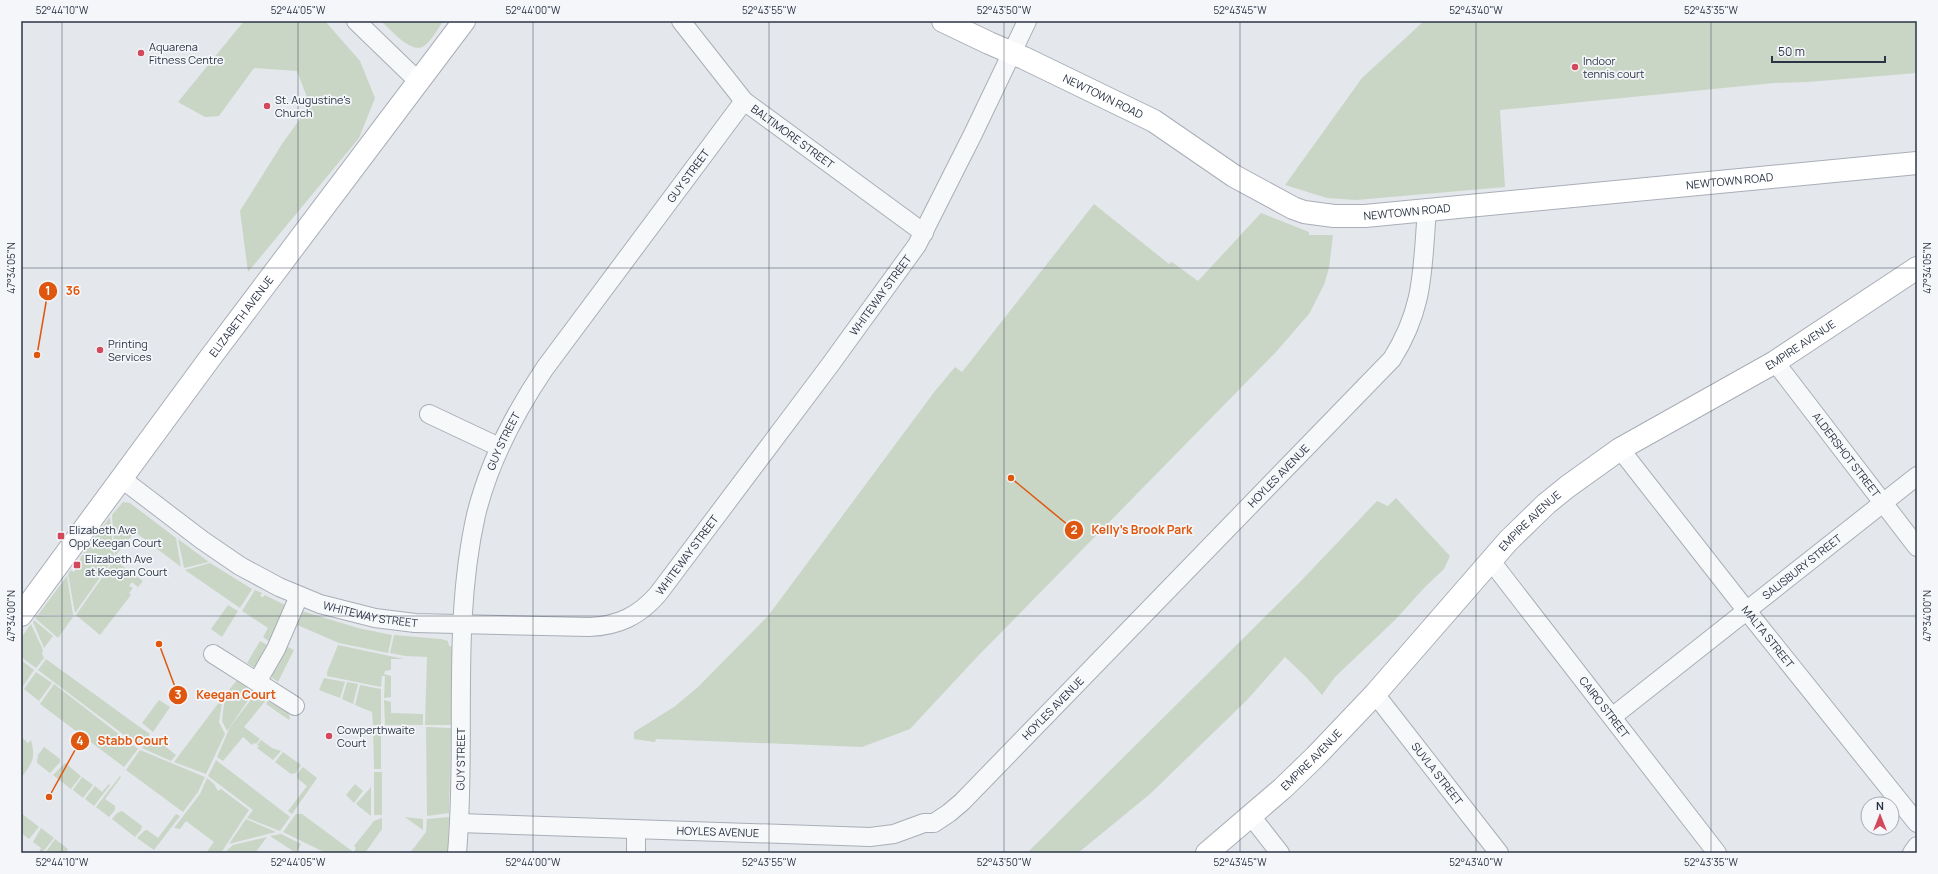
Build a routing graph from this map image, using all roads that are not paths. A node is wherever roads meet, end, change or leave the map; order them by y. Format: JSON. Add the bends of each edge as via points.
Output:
{"nodes":[{"id":1,"x":356,"y":21,"type":"edge"},
{"id":2,"x":464,"y":21,"type":"edge"},
{"id":3,"x":681,"y":21,"type":"edge"},
{"id":4,"x":943,"y":21,"type":"edge"},
{"id":5,"x":1027,"y":21,"type":"edge"},
{"id":6,"x":1011,"y":53,"type":"junction"},
{"id":7,"x":418,"y":81,"type":"junction"},
{"id":8,"x":744,"y":101,"type":"junction"},
{"id":9,"x":1917,"y":163,"type":"edge"},
{"id":10,"x":1427,"y":210,"type":"junction"},
{"id":11,"x":924,"y":233,"type":"junction"},
{"id":12,"x":1917,"y":268,"type":"edge"},
{"id":13,"x":1775,"y":362,"type":"junction"},
{"id":14,"x":429,"y":414,"type":"dead end"},
{"id":15,"x":499,"y":447,"type":"junction"},
{"id":16,"x":1620,"y":449,"type":"junction"},
{"id":17,"x":1917,"y":476,"type":"edge"},
{"id":18,"x":122,"y":479,"type":"junction"},
{"id":19,"x":1882,"y":503,"type":"junction"},
{"id":20,"x":1917,"y":547,"type":"edge"},
{"id":21,"x":1491,"y":561,"type":"junction"},
{"id":22,"x":299,"y":596,"type":"junction"},
{"id":23,"x":1747,"y":611,"type":"junction"},
{"id":24,"x":21,"y":615,"type":"edge"},
{"id":25,"x":462,"y":624,"type":"junction"},
{"id":26,"x":213,"y":654,"type":"dead end"},
{"id":27,"x":257,"y":682,"type":"junction"},
{"id":28,"x":1375,"y":694,"type":"junction"},
{"id":29,"x":295,"y":706,"type":"dead end"},
{"id":30,"x":1612,"y":717,"type":"junction"},
{"id":31,"x":1251,"y":816,"type":"junction"},
{"id":32,"x":459,"y":823,"type":"junction"},
{"id":33,"x":1917,"y":823,"type":"edge"},
{"id":34,"x":636,"y":829,"type":"junction"},
{"id":35,"x":870,"y":845,"type":"edge"},
{"id":36,"x":1917,"y":846,"type":"edge"},
{"id":37,"x":457,"y":853,"type":"edge"},
{"id":38,"x":636,"y":853,"type":"edge"},
{"id":39,"x":1207,"y":853,"type":"edge"},
{"id":40,"x":1280,"y":853,"type":"edge"},
{"id":41,"x":1499,"y":853,"type":"edge"},
{"id":42,"x":1717,"y":853,"type":"edge"},
{"id":43,"x":1912,"y":853,"type":"edge"}],
"edges":[{"from":1,"to":7,"type":"street"},
{"from":2,"to":7,"type":"street","name":"ELIZABETH AVENUE"},
{"from":3,"to":8,"type":"street","name":"BALTIMORE STREET"},
{"from":4,"to":6,"type":"street","name":"NEWTOWN ROAD"},
{"from":5,"to":6,"type":"street","name":"WHITEWAY STREET"},
{"from":6,"to":10,"type":"street","name":"NEWTOWN ROAD","via":[[1154,121],[1234,176],[1293,208],[1334,216]]},
{"from":6,"to":11,"type":"street","name":"WHITEWAY STREET"},
{"from":7,"to":18,"type":"street","name":"ELIZABETH AVENUE"},
{"from":8,"to":11,"type":"street","name":"BALTIMORE STREET"},
{"from":8,"to":15,"type":"street","name":"GUY STREET","via":[[545,368],[515,414]]},
{"from":9,"to":10,"type":"street","name":"NEWTOWN ROAD"},
{"from":10,"to":35,"type":"street","name":"HOYLES AVENUE","via":[[1418,302],[1403,340],[1392,359],[956,808],[934,823],[924,823]]},
{"from":11,"to":25,"type":"street","name":"WHITEWAY STREET","via":[[830,365],[658,594],[639,613],[626,620],[601,627]]},
{"from":12,"to":13,"type":"street","name":"EMPIRE AVENUE"},
{"from":13,"to":16,"type":"street","name":"EMPIRE AVENUE"},
{"from":13,"to":19,"type":"street","name":"ALDERSHOT STREET"},
{"from":14,"to":15,"type":"street"},
{"from":15,"to":25,"type":"street","name":"GUY STREET","via":[[476,515]]},
{"from":16,"to":21,"type":"street","name":"EMPIRE AVENUE","via":[[1546,504]]},
{"from":16,"to":23,"type":"street","name":"MALTA STREET"},
{"from":17,"to":19,"type":"street","name":"SALISBURY STREET"},
{"from":18,"to":22,"type":"street","name":"WHITEWAY STREET","via":[[223,555],[259,577]]},
{"from":18,"to":24,"type":"street","name":"ELIZABETH AVENUE"},
{"from":19,"to":20,"type":"street","name":"ALDERSHOT STREET"},
{"from":19,"to":23,"type":"street","name":"SALISBURY STREET"},
{"from":21,"to":28,"type":"street","name":"EMPIRE AVENUE"},
{"from":21,"to":30,"type":"street","name":"CAIRO STREET"},
{"from":22,"to":25,"type":"street","name":"WHITEWAY STREET","via":[[336,609],[375,618],[415,623]]},
{"from":22,"to":27,"type":"street","via":[[276,649]]},
{"from":23,"to":30,"type":"street","name":"SALISBURY STREET"},
{"from":23,"to":33,"type":"street","name":"MALTA STREET"},
{"from":25,"to":32,"type":"street","name":"GUY STREET"},
{"from":26,"to":27,"type":"street"},
{"from":27,"to":29,"type":"street"},
{"from":28,"to":31,"type":"street","name":"EMPIRE AVENUE","via":[[1300,772]]},
{"from":28,"to":41,"type":"street","name":"SUVLA STREET"},
{"from":30,"to":42,"type":"street","name":"CAIRO STREET"},
{"from":31,"to":39,"type":"street","name":"EMPIRE AVENUE"},
{"from":31,"to":40,"type":"street"},
{"from":32,"to":34,"type":"street","name":"HOYLES AVENUE"},
{"from":32,"to":37,"type":"street","name":"GUY STREET"},
{"from":34,"to":35,"type":"street","name":"HOYLES AVENUE"},
{"from":34,"to":38,"type":"street"},
{"from":36,"to":43,"type":"street"}]}
